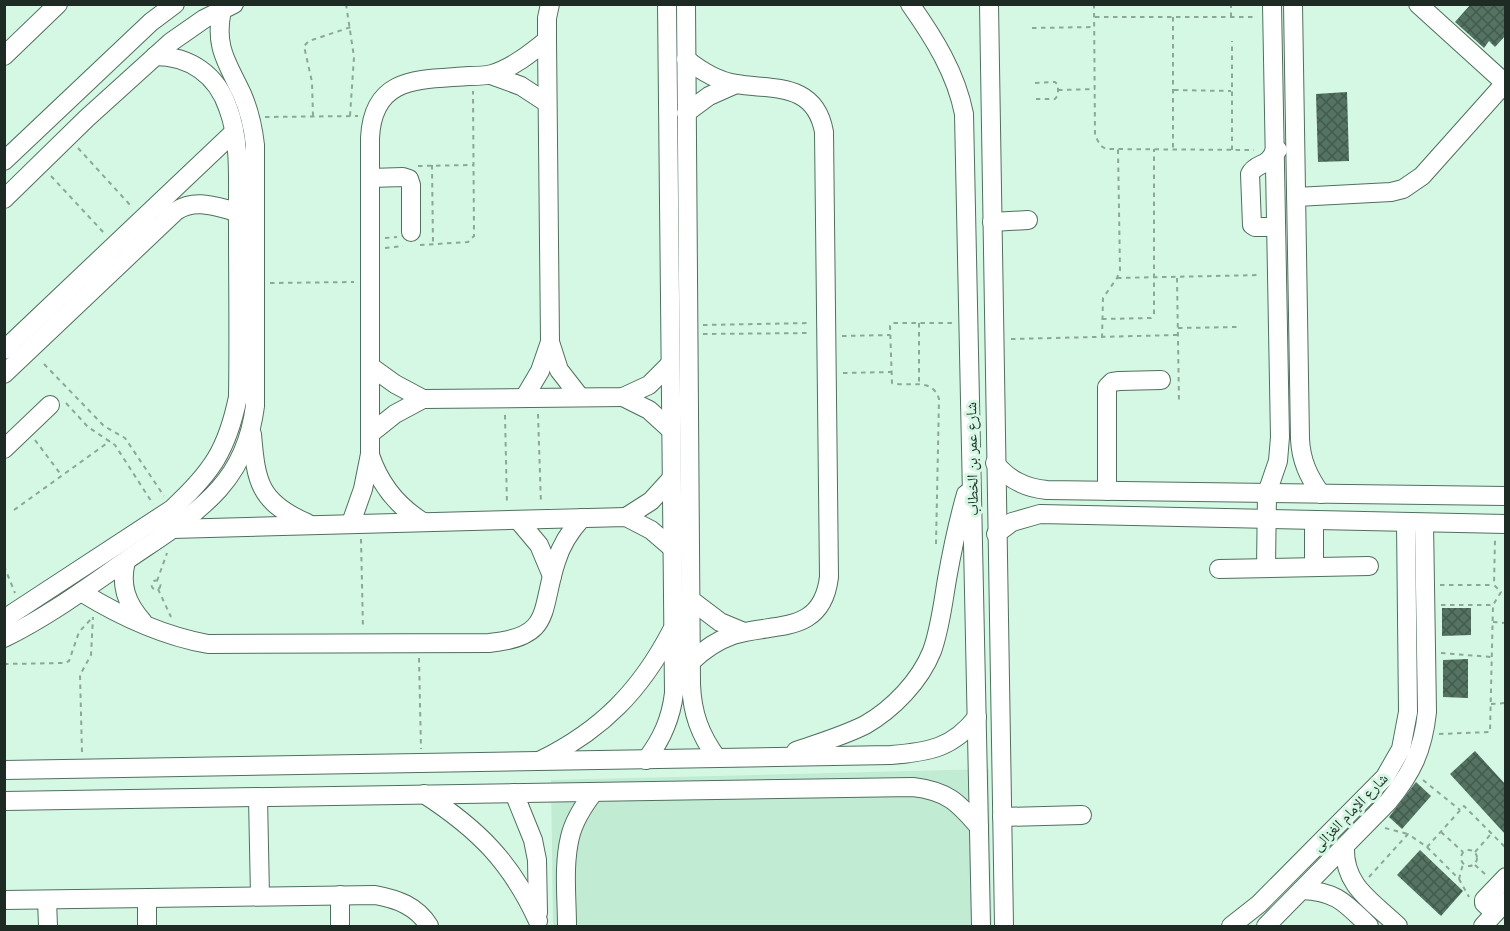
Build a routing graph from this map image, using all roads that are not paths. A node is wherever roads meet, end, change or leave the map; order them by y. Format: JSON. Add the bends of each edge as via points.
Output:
{"nodes":[{"id":1,"x":58,"y":4,"type":"edge"},
{"id":2,"x":175,"y":4,"type":"edge"},
{"id":3,"x":667,"y":4,"type":"edge"},
{"id":4,"x":686,"y":4,"type":"edge"},
{"id":5,"x":910,"y":4,"type":"edge"},
{"id":6,"x":989,"y":4,"type":"edge"},
{"id":7,"x":1293,"y":4,"type":"edge"},
{"id":8,"x":1418,"y":4,"type":"edge"},
{"id":9,"x":228,"y":7,"type":"edge"},
{"id":10,"x":547,"y":9,"type":"edge"},
{"id":11,"x":1272,"y":11,"type":"edge"},
{"id":12,"x":547,"y":40,"type":"junction"},
{"id":13,"x":155,"y":56,"type":"junction"},
{"id":14,"x":4,"y":57,"type":"edge"},
{"id":15,"x":686,"y":59,"type":"junction"},
{"id":16,"x":482,"y":75,"type":"junction"},
{"id":17,"x":736,"y":84,"type":"junction"},
{"id":18,"x":1505,"y":85,"type":"edge"},
{"id":19,"x":70,"y":100,"type":"junction"},
{"id":20,"x":547,"y":103,"type":"junction"},
{"id":21,"x":686,"y":113,"type":"junction"},
{"id":22,"x":87,"y":118,"type":"junction"},
{"id":23,"x":234,"y":132,"type":"junction"},
{"id":24,"x":1266,"y":149,"type":"junction"},
{"id":25,"x":1295,"y":150,"type":"junction"},
{"id":26,"x":4,"y":161,"type":"edge"},
{"id":27,"x":370,"y":178,"type":"junction"},
{"id":28,"x":1296,"y":197,"type":"junction"},
{"id":29,"x":4,"y":199,"type":"edge"},
{"id":30,"x":237,"y":212,"type":"junction"},
{"id":31,"x":1028,"y":220,"type":"dead end"},
{"id":32,"x":992,"y":222,"type":"junction"},
{"id":33,"x":1276,"y":227,"type":"junction"},
{"id":34,"x":405,"y":238,"type":"road end"},
{"id":35,"x":688,"y":270,"type":"junction"},
{"id":36,"x":669,"y":271,"type":"junction"},
{"id":37,"x":67,"y":303,"type":"junction"},
{"id":38,"x":969,"y":323,"type":"junction"},
{"id":39,"x":993,"y":331,"type":"junction"},
{"id":40,"x":1279,"y":335,"type":"junction"},
{"id":41,"x":1298,"y":335,"type":"junction"},
{"id":42,"x":550,"y":342,"type":"junction"},
{"id":43,"x":4,"y":350,"type":"edge"},
{"id":44,"x":670,"y":364,"type":"junction"},
{"id":45,"x":370,"y":366,"type":"junction"},
{"id":46,"x":4,"y":374,"type":"edge"},
{"id":47,"x":247,"y":378,"type":"junction"},
{"id":48,"x":1161,"y":380,"type":"dead end"},
{"id":49,"x":623,"y":397,"type":"junction"},
{"id":50,"x":531,"y":398,"type":"junction"},
{"id":51,"x":580,"y":398,"type":"junction"},
{"id":52,"x":423,"y":399,"type":"junction"},
{"id":53,"x":50,"y":405,"type":"road end"},
{"id":54,"x":251,"y":428,"type":"junction"},
{"id":55,"x":671,"y":430,"type":"junction"},
{"id":56,"x":370,"y":434,"type":"junction"},
{"id":57,"x":4,"y":449,"type":"edge"},
{"id":58,"x":370,"y":454,"type":"junction"},
{"id":59,"x":995,"y":463,"type":"junction"},
{"id":60,"x":972,"y":472,"type":"junction"},
{"id":61,"x":671,"y":479,"type":"junction"},
{"id":62,"x":1107,"y":490,"type":"junction"},
{"id":63,"x":1267,"y":493,"type":"junction"},
{"id":64,"x":1321,"y":494,"type":"junction"},
{"id":65,"x":1506,"y":496,"type":"edge"},
{"id":66,"x":626,"y":517,"type":"junction"},
{"id":67,"x":582,"y":518,"type":"junction"},
{"id":68,"x":1266,"y":518,"type":"junction"},
{"id":69,"x":513,"y":520,"type":"junction"},
{"id":70,"x":1314,"y":520,"type":"junction"},
{"id":71,"x":170,"y":521,"type":"junction"},
{"id":72,"x":423,"y":522,"type":"junction"},
{"id":73,"x":1415,"y":522,"type":"junction"},
{"id":74,"x":356,"y":523,"type":"junction"},
{"id":75,"x":311,"y":524,"type":"junction"},
{"id":76,"x":1500,"y":524,"type":"edge"},
{"id":77,"x":996,"y":534,"type":"junction"},
{"id":78,"x":672,"y":549,"type":"junction"},
{"id":79,"x":126,"y":561,"type":"junction"},
{"id":80,"x":1369,"y":566,"type":"dead end"},
{"id":81,"x":1314,"y":567,"type":"junction"},
{"id":82,"x":1266,"y":568,"type":"junction"},
{"id":83,"x":1219,"y":569,"type":"dead end"},
{"id":84,"x":552,"y":576,"type":"junction"},
{"id":85,"x":38,"y":599,"type":"junction"},
{"id":86,"x":691,"y":600,"type":"junction"},
{"id":87,"x":89,"y":603,"type":"junction"},
{"id":88,"x":49,"y":614,"type":"junction"},
{"id":89,"x":4,"y":619,"type":"edge"},
{"id":90,"x":146,"y":626,"type":"junction"},
{"id":91,"x":673,"y":628,"type":"junction"},
{"id":92,"x":744,"y":632,"type":"junction"},
{"id":93,"x":4,"y":638,"type":"edge"},
{"id":94,"x":691,"y":663,"type":"junction"},
{"id":95,"x":977,"y":717,"type":"junction"},
{"id":96,"x":778,"y":758,"type":"junction"},
{"id":97,"x":717,"y":759,"type":"junction"},
{"id":98,"x":646,"y":760,"type":"junction"},
{"id":99,"x":538,"y":762,"type":"junction"},
{"id":100,"x":4,"y":770,"type":"edge"},
{"id":101,"x":26,"y":770,"type":"junction"},
{"id":102,"x":594,"y":792,"type":"junction"},
{"id":103,"x":514,"y":793,"type":"junction"},
{"id":104,"x":424,"y":794,"type":"junction"},
{"id":105,"x":258,"y":797,"type":"junction"},
{"id":106,"x":4,"y":801,"type":"edge"},
{"id":107,"x":26,"y":801,"type":"junction"},
{"id":108,"x":1082,"y":815,"type":"dead end"},
{"id":109,"x":1002,"y":817,"type":"junction"},
{"id":110,"x":979,"y":827,"type":"junction"},
{"id":111,"x":1345,"y":846,"type":"junction"},
{"id":112,"x":980,"y":855,"type":"junction"},
{"id":113,"x":1002,"y":855,"type":"junction"},
{"id":114,"x":1506,"y":877,"type":"edge"},
{"id":115,"x":1302,"y":890,"type":"junction"},
{"id":116,"x":340,"y":895,"type":"junction"},
{"id":117,"x":260,"y":896,"type":"junction"},
{"id":118,"x":147,"y":898,"type":"junction"},
{"id":119,"x":4,"y":900,"type":"edge"},
{"id":120,"x":47,"y":900,"type":"junction"},
{"id":121,"x":1003,"y":900,"type":"junction"},
{"id":122,"x":980,"y":901,"type":"junction"},
{"id":123,"x":1494,"y":914,"type":"edge"},
{"id":124,"x":538,"y":924,"type":"edge"},
{"id":125,"x":48,"y":927,"type":"edge"},
{"id":126,"x":147,"y":927,"type":"edge"},
{"id":127,"x":340,"y":927,"type":"edge"},
{"id":128,"x":429,"y":927,"type":"edge"},
{"id":129,"x":567,"y":927,"type":"edge"},
{"id":130,"x":981,"y":927,"type":"edge"},
{"id":131,"x":1004,"y":927,"type":"edge"},
{"id":132,"x":1231,"y":927,"type":"edge"},
{"id":133,"x":1266,"y":927,"type":"edge"},
{"id":134,"x":1369,"y":927,"type":"edge"},
{"id":135,"x":1398,"y":927,"type":"edge"}],
"edges":[{"from":1,"to":14,"type":"street"},
{"from":2,"to":19,"type":"street"},
{"from":3,"to":36,"type":"street"},
{"from":4,"to":15,"type":"street"},
{"from":5,"to":38,"type":"street","name":"شارع عمر بن الخطاب","via":[[946,62],[964,114]]},
{"from":6,"to":32,"type":"street","name":"شارع عمر بن الخطاب"},
{"from":7,"to":25,"type":"street"},
{"from":8,"to":18,"type":"street"},
{"from":9,"to":13,"type":"street","via":[[187,29]]},
{"from":9,"to":47,"type":"street","via":[[219,30],[220,46],[250,117],[255,144],[255,283]]},
{"from":10,"to":12,"type":"street"},
{"from":11,"to":24,"type":"street"},
{"from":12,"to":16,"type":"street","via":[[520,59]]},
{"from":12,"to":20,"type":"street"},
{"from":13,"to":22,"type":"street"},
{"from":13,"to":23,"type":"street","via":[[183,59],[205,74],[225,100]]},
{"from":15,"to":17,"type":"street","via":[[711,76]]},
{"from":15,"to":21,"type":"street"},
{"from":16,"to":20,"type":"street","via":[[521,86]]},
{"from":16,"to":27,"type":"street","via":[[412,81],[382,98],[373,116]]},
{"from":17,"to":21,"type":"street","via":[[709,96]]},
{"from":17,"to":92,"type":"street","via":[[782,88],[798,94],[812,104],[822,119],[828,374],[827,590],[814,613],[804,620]]},
{"from":18,"to":28,"type":"street","via":[[1413,184],[1391,192]]},
{"from":19,"to":22,"type":"street"},
{"from":19,"to":26,"type":"street"},
{"from":20,"to":42,"type":"street"},
{"from":21,"to":35,"type":"street"},
{"from":22,"to":29,"type":"street"},
{"from":23,"to":30,"type":"street"},
{"from":23,"to":37,"type":"street","via":[[116,245]]},
{"from":24,"to":25,"type":"street"},
{"from":24,"to":33,"type":"street"},
{"from":24,"to":33,"type":"street","via":[[1266,164],[1250,174],[1251,222],[1255,227]]},
{"from":25,"to":28,"type":"street"},
{"from":27,"to":34,"type":"street","via":[[409,179]]},
{"from":27,"to":45,"type":"street"},
{"from":28,"to":41,"type":"street"},
{"from":30,"to":37,"type":"street","via":[[202,204],[184,206]]},
{"from":30,"to":47,"type":"street"},
{"from":31,"to":32,"type":"street"},
{"from":32,"to":39,"type":"street","name":"شارع عمر بن الخطاب"},
{"from":33,"to":40,"type":"street"},
{"from":35,"to":36,"type":"street"},
{"from":35,"to":86,"type":"street"},
{"from":36,"to":44,"type":"street"},
{"from":37,"to":43,"type":"street"},
{"from":37,"to":46,"type":"street"},
{"from":38,"to":39,"type":"street"},
{"from":38,"to":60,"type":"street","name":"شارع عمر بن الخطاب"},
{"from":39,"to":59,"type":"street","name":"شارع عمر بن الخطاب"},
{"from":40,"to":41,"type":"street"},
{"from":40,"to":63,"type":"street","via":[[1280,449]]},
{"from":41,"to":64,"type":"street","via":[[1301,451]]},
{"from":42,"to":50,"type":"street"},
{"from":42,"to":51,"type":"street","via":[[560,370]]},
{"from":44,"to":49,"type":"street","via":[[649,385]]},
{"from":44,"to":55,"type":"street"},
{"from":45,"to":52,"type":"street"},
{"from":45,"to":56,"type":"street"},
{"from":47,"to":54,"type":"street","via":[[255,406]]},
{"from":47,"to":71,"type":"street","via":[[224,448]]},
{"from":48,"to":62,"type":"street","via":[[1119,381],[1107,387]]},
{"from":49,"to":51,"type":"street"},
{"from":49,"to":55,"type":"street","via":[[649,410]]},
{"from":50,"to":51,"type":"street"},
{"from":50,"to":52,"type":"street"},
{"from":52,"to":56,"type":"street"},
{"from":53,"to":57,"type":"street"},
{"from":54,"to":71,"type":"street","via":[[244,450],[220,488],[189,518]]},
{"from":54,"to":75,"type":"street","via":[[263,490],[271,502]]},
{"from":55,"to":61,"type":"street"},
{"from":56,"to":58,"type":"street"},
{"from":58,"to":72,"type":"street","via":[[389,494]]},
{"from":58,"to":74,"type":"street"},
{"from":59,"to":62,"type":"street","via":[[1014,481],[1035,489]]},
{"from":59,"to":77,"type":"street","name":"شارع عمر بن الخطاب"},
{"from":60,"to":95,"type":"street","name":"شارع عمر بن الخطاب"},
{"from":60,"to":96,"type":"street","via":[[938,628],[919,674],[905,693],[866,724]]},
{"from":61,"to":66,"type":"street","via":[[651,501]]},
{"from":61,"to":78,"type":"street"},
{"from":62,"to":63,"type":"street"},
{"from":63,"to":64,"type":"street"},
{"from":63,"to":68,"type":"street"},
{"from":64,"to":65,"type":"street"},
{"from":66,"to":67,"type":"street"},
{"from":66,"to":78,"type":"street","via":[[651,530]]},
{"from":67,"to":69,"type":"street"},
{"from":67,"to":84,"type":"street","via":[[560,550]]},
{"from":68,"to":70,"type":"street"},
{"from":68,"to":77,"type":"street","via":[[1040,514],[1012,522]]},
{"from":68,"to":82,"type":"street"},
{"from":69,"to":72,"type":"street"},
{"from":69,"to":84,"type":"street","via":[[539,545]]},
{"from":70,"to":73,"type":"street"},
{"from":70,"to":81,"type":"street"},
{"from":71,"to":75,"type":"street"},
{"from":71,"to":79,"type":"street"},
{"from":71,"to":85,"type":"street"},
{"from":72,"to":74,"type":"street"},
{"from":73,"to":76,"type":"street"},
{"from":73,"to":111,"type":"street","name":"شارع الإمام الغزالى","via":[[1426,604],[1424,734],[1411,771],[1397,791]]},
{"from":73,"to":132,"type":"street","name":"شارع الإمام الغزالى","via":[[1407,725],[1392,769],[1259,904]]},
{"from":74,"to":75,"type":"street"},
{"from":77,"to":109,"type":"street","name":"شارع عمر بن الخطاب"},
{"from":78,"to":91,"type":"street"},
{"from":79,"to":87,"type":"street"},
{"from":79,"to":90,"type":"street","via":[[123,588]]},
{"from":80,"to":81,"type":"street"},
{"from":81,"to":82,"type":"street"},
{"from":82,"to":83,"type":"street"},
{"from":84,"to":90,"type":"street","via":[[547,605],[532,630],[520,637],[489,643],[222,645],[181,639]]},
{"from":85,"to":88,"type":"street"},
{"from":85,"to":89,"type":"street"},
{"from":86,"to":92,"type":"street","via":[[720,622]]},
{"from":86,"to":94,"type":"street"},
{"from":87,"to":88,"type":"street"},
{"from":87,"to":90,"type":"street"},
{"from":88,"to":93,"type":"street"},
{"from":91,"to":98,"type":"street","via":[[672,708],[662,735]]},
{"from":91,"to":99,"type":"street","via":[[645,676],[614,711],[586,735]]},
{"from":92,"to":94,"type":"street","via":[[714,644]]},
{"from":94,"to":97,"type":"street","via":[[695,716]]},
{"from":95,"to":96,"type":"street","via":[[952,741],[931,750]]},
{"from":95,"to":110,"type":"street","name":"شارع عمر بن الخطاب"},
{"from":96,"to":97,"type":"street"},
{"from":97,"to":98,"type":"street"},
{"from":98,"to":99,"type":"street"},
{"from":99,"to":101,"type":"street"},
{"from":100,"to":101,"type":"street"},
{"from":101,"to":107,"type":"street"},
{"from":102,"to":103,"type":"street"},
{"from":102,"to":110,"type":"street","via":[[913,787],[948,796]]},
{"from":102,"to":129,"type":"street","via":[[570,836]]},
{"from":103,"to":104,"type":"street"},
{"from":103,"to":124,"type":"street","via":[[537,860]]},
{"from":104,"to":105,"type":"street"},
{"from":104,"to":124,"type":"street","via":[[465,822],[500,857],[515,877]]},
{"from":105,"to":107,"type":"street"},
{"from":105,"to":117,"type":"street"},
{"from":106,"to":107,"type":"street"},
{"from":108,"to":109,"type":"street"},
{"from":109,"to":113,"type":"street","name":"شارع عمر بن الخطاب"},
{"from":110,"to":112,"type":"street","name":"شارع عمر بن الخطاب"},
{"from":111,"to":115,"type":"street","name":"شارع الإمام الغزالى"},
{"from":111,"to":135,"type":"street","via":[[1345,866],[1358,888]]},
{"from":112,"to":113,"type":"street","via":[[992,861]]},
{"from":112,"to":122,"type":"street","name":"شارع عمر بن الخطاب"},
{"from":113,"to":121,"type":"street","name":"شارع عمر بن الخطاب"},
{"from":114,"to":123,"type":"street","via":[[1484,900]]},
{"from":115,"to":133,"type":"street","name":"شارع الإمام الغزالى"},
{"from":115,"to":134,"type":"street","via":[[1322,891],[1337,898]]},
{"from":116,"to":117,"type":"street"},
{"from":116,"to":127,"type":"street"},
{"from":116,"to":128,"type":"street","via":[[395,898],[413,908]]},
{"from":117,"to":118,"type":"street"},
{"from":118,"to":120,"type":"street"},
{"from":118,"to":126,"type":"street"},
{"from":119,"to":120,"type":"street"},
{"from":120,"to":125,"type":"street"},
{"from":121,"to":122,"type":"street","via":[[990,893]]},
{"from":121,"to":131,"type":"street","name":"شارع عمر بن الخطاب"},
{"from":122,"to":130,"type":"street","name":"شارع عمر بن الخطاب"}]}
